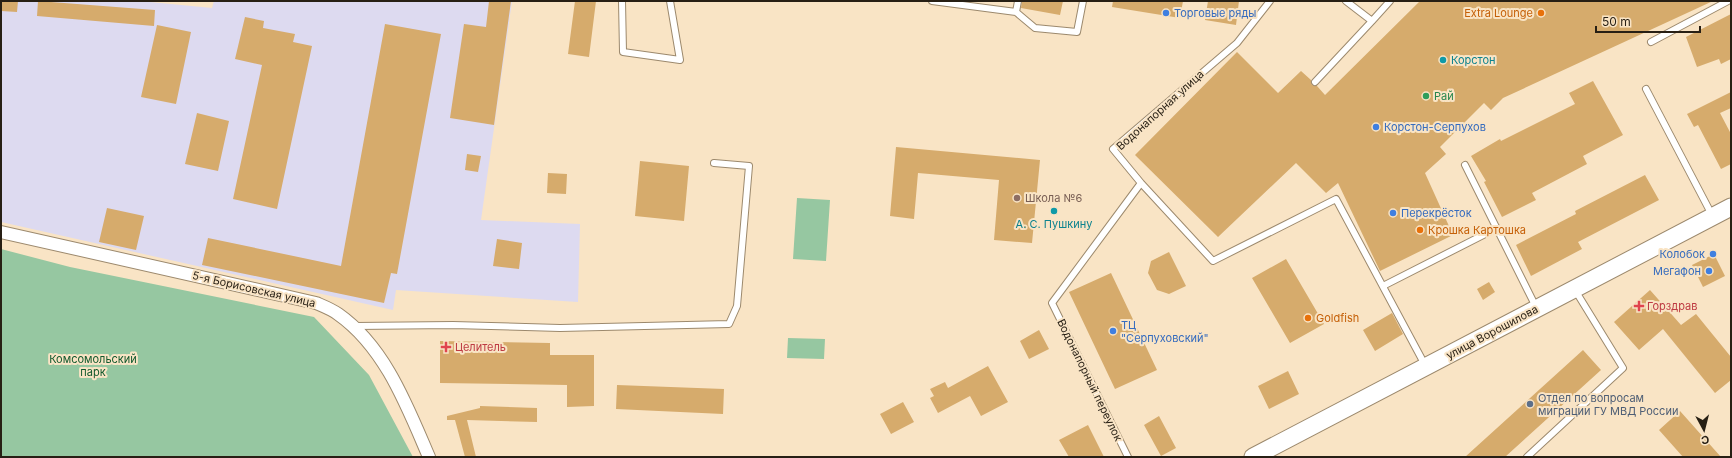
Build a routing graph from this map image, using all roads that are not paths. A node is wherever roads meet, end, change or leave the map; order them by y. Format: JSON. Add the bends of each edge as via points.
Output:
{"nodes":[{"id":1,"x":622,"y":1,"type":"edge"},
{"id":2,"x":670,"y":1,"type":"edge"},
{"id":3,"x":932,"y":1,"type":"edge"},
{"id":4,"x":1018,"y":1,"type":"edge"},
{"id":5,"x":1083,"y":1,"type":"edge"},
{"id":6,"x":1270,"y":1,"type":"edge"},
{"id":7,"x":1346,"y":1,"type":"edge"},
{"id":8,"x":1390,"y":1,"type":"edge"},
{"id":9,"x":1728,"y":1,"type":"edge"},
{"id":10,"x":1016,"y":12,"type":"junction"},
{"id":11,"x":1372,"y":21,"type":"junction"},
{"id":12,"x":1651,"y":42,"type":"dead end"},
{"id":13,"x":1315,"y":82,"type":"dead end"},
{"id":14,"x":1646,"y":89,"type":"dead end"},
{"id":15,"x":714,"y":163,"type":"dead end"},
{"id":16,"x":1465,"y":165,"type":"dead end"},
{"id":17,"x":1141,"y":183,"type":"junction"},
{"id":18,"x":1731,"y":206,"type":"edge"},
{"id":19,"x":1713,"y":216,"type":"junction"},
{"id":20,"x":1496,"y":228,"type":"junction"},
{"id":21,"x":1,"y":232,"type":"edge"},
{"id":22,"x":1383,"y":286,"type":"junction"},
{"id":23,"x":1575,"y":288,"type":"junction"},
{"id":24,"x":1537,"y":308,"type":"junction"},
{"id":25,"x":351,"y":326,"type":"junction"},
{"id":26,"x":1425,"y":367,"type":"junction"},
{"id":27,"x":429,"y":457,"type":"edge"},
{"id":28,"x":1128,"y":457,"type":"edge"},
{"id":29,"x":1253,"y":457,"type":"edge"},
{"id":30,"x":1527,"y":457,"type":"edge"}],
"edges":[{"from":1,"to":2,"type":"lane","via":[[623,52],[680,60]]},
{"from":3,"to":10,"type":"lane"},
{"from":4,"to":10,"type":"lane"},
{"from":5,"to":10,"type":"lane","via":[[1077,32],[1035,28]]},
{"from":6,"to":17,"type":"lane","name":"Водонапорная улица","via":[[1237,43],[1113,149]]},
{"from":7,"to":11,"type":"lane"},
{"from":8,"to":11,"type":"lane"},
{"from":9,"to":12,"type":"lane"},
{"from":11,"to":13,"type":"lane"},
{"from":14,"to":19,"type":"lane"},
{"from":15,"to":25,"type":"lane","via":[[749,166],[737,306],[729,324],[560,328]]},
{"from":16,"to":20,"type":"lane"},
{"from":17,"to":22,"type":"lane","via":[[1213,261],[1336,199]]},
{"from":17,"to":28,"type":"lane","name":"Водонапорный переулок","via":[[1052,303]]},
{"from":18,"to":19,"type":"main road","name":"улица Ворошилова"},
{"from":19,"to":23,"type":"main road","name":"улица Ворошилова"},
{"from":20,"to":22,"type":"lane"},
{"from":20,"to":24,"type":"lane"},
{"from":21,"to":25,"type":"street","name":"5-я Борисовская улица","via":[[316,303],[338,314]]},
{"from":22,"to":26,"type":"lane"},
{"from":23,"to":24,"type":"main road","name":"улица Ворошилова"},
{"from":23,"to":30,"type":"lane","via":[[1623,368]]},
{"from":24,"to":26,"type":"main road","name":"улица Ворошилова"},
{"from":25,"to":27,"type":"street","name":"5-я Борисовская улица","via":[[386,367],[404,400]]},
{"from":26,"to":29,"type":"main road","name":"улица Ворошилова","via":[[1271,451]]}]}
